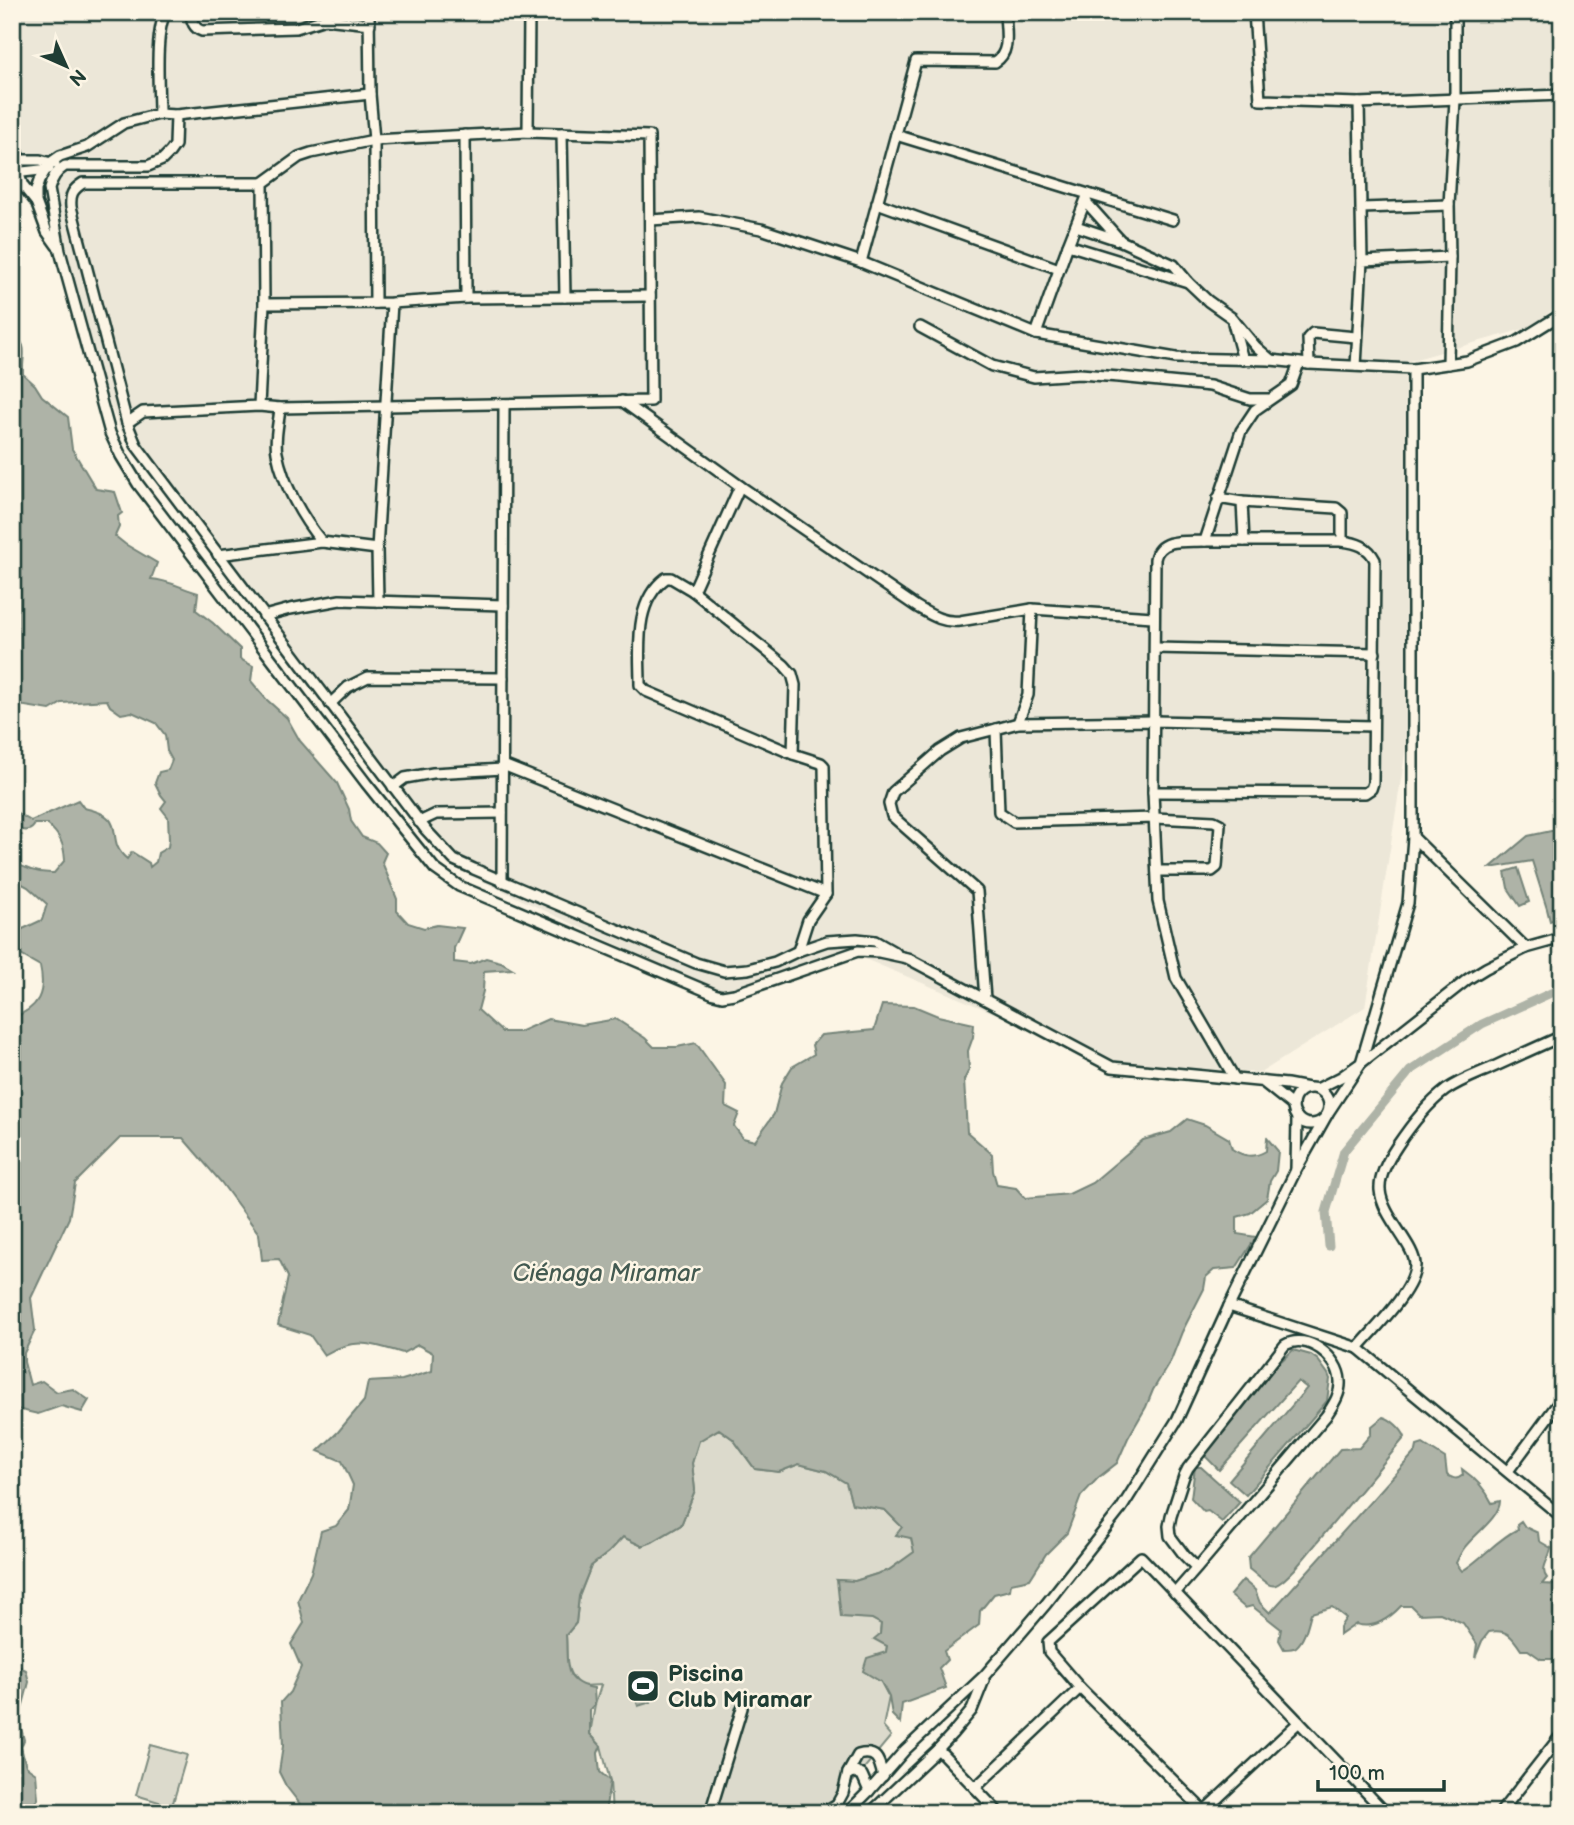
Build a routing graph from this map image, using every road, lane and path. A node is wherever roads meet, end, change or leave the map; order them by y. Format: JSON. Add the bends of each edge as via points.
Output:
{"nodes":[{"id":1,"x":166,"y":12,"type":"edge"},
{"id":2,"x":190,"y":12,"type":"edge"},
{"id":3,"x":369,"y":12,"type":"edge"},
{"id":4,"x":529,"y":12,"type":"edge"},
{"id":5,"x":1004,"y":12,"type":"edge"},
{"id":6,"x":1254,"y":12,"type":"edge"},
{"id":7,"x":1455,"y":12,"type":"edge"},
{"id":8,"x":325,"y":16,"type":"edge"},
{"id":9,"x":370,"y":24,"type":"junction"},
{"id":10,"x":370,"y":94,"type":"junction"},
{"id":11,"x":1562,"y":95,"type":"edge"},
{"id":12,"x":1455,"y":100,"type":"junction"},
{"id":13,"x":1359,"y":103,"type":"junction"},
{"id":14,"x":159,"y":114,"type":"junction"},
{"id":15,"x":176,"y":114,"type":"junction"},
{"id":16,"x":528,"y":132,"type":"junction"},
{"id":17,"x":562,"y":133,"type":"junction"},
{"id":18,"x":465,"y":135,"type":"junction"},
{"id":19,"x":896,"y":135,"type":"junction"},
{"id":20,"x":12,"y":140,"type":"edge"},
{"id":21,"x":374,"y":140,"type":"junction"},
{"id":22,"x":16,"y":160,"type":"edge"},
{"id":23,"x":48,"y":166,"type":"junction"},
{"id":24,"x":62,"y":168,"type":"junction"},
{"id":25,"x":15,"y":173,"type":"edge"},
{"id":26,"x":263,"y":183,"type":"junction"},
{"id":27,"x":1087,"y":198,"type":"junction"},
{"id":28,"x":36,"y":202,"type":"junction"},
{"id":29,"x":877,"y":203,"type":"junction"},
{"id":30,"x":1449,"y":205,"type":"junction"},
{"id":31,"x":1362,"y":208,"type":"junction"},
{"id":32,"x":650,"y":220,"type":"junction"},
{"id":33,"x":1173,"y":220,"type":"dead end"},
{"id":34,"x":1076,"y":226,"type":"junction"},
{"id":35,"x":1121,"y":241,"type":"junction"},
{"id":36,"x":1068,"y":245,"type":"junction"},
{"id":37,"x":60,"y":251,"type":"junction"},
{"id":38,"x":1450,"y":257,"type":"junction"},
{"id":39,"x":1362,"y":261,"type":"junction"},
{"id":40,"x":861,"y":262,"type":"junction"},
{"id":41,"x":1059,"y":269,"type":"junction"},
{"id":42,"x":1188,"y":282,"type":"junction"},
{"id":43,"x":650,"y":296,"type":"junction"},
{"id":44,"x":565,"y":297,"type":"junction"},
{"id":45,"x":466,"y":298,"type":"junction"},
{"id":46,"x":375,"y":303,"type":"junction"},
{"id":47,"x":391,"y":303,"type":"junction"},
{"id":48,"x":264,"y":304,"type":"junction"},
{"id":49,"x":1562,"y":314,"type":"edge"},
{"id":50,"x":1232,"y":318,"type":"junction"},
{"id":51,"x":919,"y":327,"type":"dead end"},
{"id":52,"x":1037,"y":334,"type":"junction"},
{"id":53,"x":1356,"y":337,"type":"junction"},
{"id":54,"x":1243,"y":360,"type":"junction"},
{"id":55,"x":1271,"y":360,"type":"junction"},
{"id":56,"x":1304,"y":364,"type":"junction"},
{"id":57,"x":1448,"y":364,"type":"junction"},
{"id":58,"x":1356,"y":366,"type":"junction"},
{"id":59,"x":1413,"y":369,"type":"junction"},
{"id":60,"x":1270,"y":399,"type":"junction"},
{"id":61,"x":622,"y":401,"type":"junction"},
{"id":62,"x":504,"y":404,"type":"junction"},
{"id":63,"x":386,"y":405,"type":"junction"},
{"id":64,"x":259,"y":406,"type":"junction"},
{"id":65,"x":280,"y":408,"type":"junction"},
{"id":66,"x":127,"y":423,"type":"junction"},
{"id":67,"x":740,"y":486,"type":"junction"},
{"id":68,"x":1218,"y":498,"type":"junction"},
{"id":69,"x":1242,"y":502,"type":"junction"},
{"id":70,"x":1205,"y":541,"type":"junction"},
{"id":71,"x":1244,"y":541,"type":"junction"},
{"id":72,"x":1342,"y":541,"type":"junction"},
{"id":73,"x":322,"y":542,"type":"junction"},
{"id":74,"x":377,"y":549,"type":"junction"},
{"id":75,"x":218,"y":555,"type":"junction"},
{"id":76,"x":693,"y":591,"type":"junction"},
{"id":77,"x":378,"y":601,"type":"junction"},
{"id":78,"x":503,"y":604,"type":"junction"},
{"id":79,"x":1032,"y":609,"type":"junction"},
{"id":80,"x":264,"y":616,"type":"junction"},
{"id":81,"x":1153,"y":617,"type":"junction"},
{"id":82,"x":1154,"y":648,"type":"junction"},
{"id":83,"x":1375,"y":653,"type":"junction"},
{"id":84,"x":503,"y":678,"type":"junction"},
{"id":85,"x":330,"y":704,"type":"junction"},
{"id":86,"x":1154,"y":720,"type":"junction"},
{"id":87,"x":1018,"y":723,"type":"junction"},
{"id":88,"x":1373,"y":726,"type":"junction"},
{"id":89,"x":996,"y":729,"type":"junction"},
{"id":90,"x":793,"y":754,"type":"junction"},
{"id":91,"x":503,"y":767,"type":"junction"},
{"id":92,"x":393,"y":787,"type":"junction"},
{"id":93,"x":1153,"y":792,"type":"junction"},
{"id":94,"x":502,"y":813,"type":"junction"},
{"id":95,"x":1155,"y":818,"type":"junction"},
{"id":96,"x":419,"y":822,"type":"junction"},
{"id":97,"x":1413,"y":837,"type":"junction"},
{"id":98,"x":1157,"y":871,"type":"junction"},
{"id":99,"x":502,"y":882,"type":"junction"},
{"id":100,"x":826,"y":894,"type":"junction"},
{"id":101,"x":1562,"y":938,"type":"edge"},
{"id":102,"x":1526,"y":948,"type":"junction"},
{"id":103,"x":798,"y":951,"type":"junction"},
{"id":104,"x":907,"y":958,"type":"junction"},
{"id":105,"x":985,"y":999,"type":"junction"},
{"id":106,"x":1562,"y":1036,"type":"edge"},
{"id":107,"x":1361,"y":1063,"type":"junction"},
{"id":108,"x":1235,"y":1079,"type":"junction"},
{"id":109,"x":1261,"y":1081,"type":"junction"},
{"id":110,"x":1312,"y":1089,"type":"junction"},
{"id":111,"x":1293,"y":1106,"type":"junction"},
{"id":112,"x":1328,"y":1113,"type":"junction"},
{"id":113,"x":1297,"y":1118,"type":"junction"},
{"id":114,"x":1296,"y":1170,"type":"junction"},
{"id":115,"x":1229,"y":1306,"type":"junction"},
{"id":116,"x":1358,"y":1348,"type":"junction"},
{"id":117,"x":1562,"y":1398,"type":"edge"},
{"id":118,"x":1508,"y":1471,"type":"junction"},
{"id":119,"x":1562,"y":1517,"type":"edge"},
{"id":120,"x":1197,"y":1568,"type":"junction"},
{"id":121,"x":1175,"y":1593,"type":"junction"},
{"id":122,"x":985,"y":1675,"type":"junction"},
{"id":123,"x":1080,"y":1688,"type":"junction"},
{"id":124,"x":742,"y":1708,"type":"dead end"},
{"id":125,"x":1299,"y":1721,"type":"junction"},
{"id":126,"x":1562,"y":1734,"type":"edge"},
{"id":127,"x":938,"y":1749,"type":"junction"},
{"id":128,"x":848,"y":1773,"type":"junction"},
{"id":129,"x":883,"y":1776,"type":"junction"},
{"id":130,"x":975,"y":1788,"type":"junction"},
{"id":131,"x":869,"y":1791,"type":"junction"},
{"id":132,"x":1204,"y":1812,"type":"edge"},
{"id":133,"x":710,"y":1813,"type":"edge"},
{"id":134,"x":822,"y":1813,"type":"edge"},
{"id":135,"x":847,"y":1813,"type":"edge"},
{"id":136,"x":870,"y":1813,"type":"edge"},
{"id":137,"x":999,"y":1813,"type":"edge"},
{"id":138,"x":1386,"y":1813,"type":"edge"},
{"id":139,"x":1500,"y":1813,"type":"edge"}],
"edges":[{"from":1,"to":14,"type":"street","via":[[159,32]]},
{"from":2,"to":8,"type":"street","via":[[193,25],[202,31],[296,28]]},
{"from":3,"to":9,"type":"street"},
{"from":4,"to":16,"type":"street"},
{"from":5,"to":19,"type":"street","via":[[1006,48],[995,62],[916,61]]},
{"from":6,"to":13,"type":"street","via":[[1260,100]]},
{"from":7,"to":12,"type":"street"},
{"from":8,"to":9,"type":"street"},
{"from":9,"to":10,"type":"street"},
{"from":10,"to":15,"type":"street"},
{"from":10,"to":21,"type":"street"},
{"from":11,"to":12,"type":"street"},
{"from":12,"to":13,"type":"street"},
{"from":12,"to":30,"type":"street"},
{"from":13,"to":31,"type":"street"},
{"from":14,"to":15,"type":"street"},
{"from":14,"to":23,"type":"street","via":[[124,123]]},
{"from":15,"to":24,"type":"street","via":[[175,145],[162,160],[148,166]]},
{"from":16,"to":17,"type":"street"},
{"from":16,"to":18,"type":"street"},
{"from":17,"to":32,"type":"street","via":[[649,136]]},
{"from":17,"to":44,"type":"street"},
{"from":18,"to":21,"type":"street"},
{"from":18,"to":45,"type":"street"},
{"from":19,"to":27,"type":"street"},
{"from":19,"to":29,"type":"street"},
{"from":20,"to":22,"type":"street"},
{"from":21,"to":26,"type":"street","via":[[299,157]]},
{"from":21,"to":46,"type":"street"},
{"from":22,"to":23,"type":"street","via":[[40,160]]},
{"from":22,"to":25,"type":"street"},
{"from":23,"to":24,"type":"street"},
{"from":23,"to":25,"type":"street"},
{"from":23,"to":28,"type":"street","via":[[36,190]]},
{"from":24,"to":37,"type":"street","via":[[49,189]]},
{"from":25,"to":28,"type":"street"},
{"from":26,"to":48,"type":"street"},
{"from":26,"to":66,"type":"street","via":[[83,183],[74,188],[71,207]]},
{"from":27,"to":33,"type":"street"},
{"from":27,"to":34,"type":"street"},
{"from":27,"to":35,"type":"street"},
{"from":28,"to":37,"type":"street"},
{"from":29,"to":40,"type":"street"},
{"from":29,"to":41,"type":"street"},
{"from":30,"to":31,"type":"street"},
{"from":30,"to":38,"type":"street"},
{"from":31,"to":39,"type":"street"},
{"from":32,"to":40,"type":"street","via":[[699,217],[761,229]]},
{"from":32,"to":43,"type":"street"},
{"from":34,"to":35,"type":"street"},
{"from":34,"to":36,"type":"street"},
{"from":35,"to":42,"type":"street","via":[[1174,265]]},
{"from":36,"to":41,"type":"street"},
{"from":36,"to":42,"type":"street"},
{"from":37,"to":104,"type":"street","via":[[110,433],[121,456],[435,869],[459,886],[722,996],[858,951]]},
{"from":38,"to":39,"type":"street"},
{"from":38,"to":57,"type":"street"},
{"from":39,"to":53,"type":"street"},
{"from":40,"to":52,"type":"street"},
{"from":41,"to":52,"type":"street"},
{"from":42,"to":50,"type":"street"},
{"from":43,"to":44,"type":"street"},
{"from":43,"to":61,"type":"street","via":[[651,401]]},
{"from":44,"to":45,"type":"street"},
{"from":45,"to":47,"type":"street"},
{"from":46,"to":47,"type":"street"},
{"from":46,"to":48,"type":"street"},
{"from":47,"to":63,"type":"street"},
{"from":48,"to":64,"type":"street"},
{"from":49,"to":57,"type":"street","via":[[1517,342]]},
{"from":50,"to":54,"type":"street"},
{"from":50,"to":55,"type":"street"},
{"from":51,"to":60,"type":"street","via":[[992,366],[1034,377],[1119,377],[1210,386],[1251,399]]},
{"from":52,"to":54,"type":"street","via":[[1176,358]]},
{"from":53,"to":56,"type":"street","via":[[1313,333]]},
{"from":53,"to":58,"type":"street"},
{"from":54,"to":55,"type":"street"},
{"from":55,"to":56,"type":"street"},
{"from":56,"to":58,"type":"street"},
{"from":56,"to":60,"type":"street","via":[[1291,385]]},
{"from":57,"to":59,"type":"street"},
{"from":58,"to":59,"type":"street"},
{"from":59,"to":97,"type":"street"},
{"from":60,"to":68,"type":"street","via":[[1255,410],[1241,431]]},
{"from":61,"to":62,"type":"street"},
{"from":61,"to":67,"type":"street"},
{"from":62,"to":63,"type":"street"},
{"from":62,"to":78,"type":"street"},
{"from":63,"to":65,"type":"street"},
{"from":63,"to":74,"type":"street"},
{"from":64,"to":65,"type":"street"},
{"from":64,"to":66,"type":"street","via":[[143,412]]},
{"from":65,"to":73,"type":"street","via":[[276,451],[295,501]]},
{"from":66,"to":75,"type":"street","via":[[136,445]]},
{"from":67,"to":76,"type":"street"},
{"from":67,"to":79,"type":"street","via":[[933,617],[952,622]]},
{"from":68,"to":69,"type":"street"},
{"from":68,"to":70,"type":"street"},
{"from":69,"to":71,"type":"street"},
{"from":69,"to":72,"type":"street","via":[[1336,508],[1342,513]]},
{"from":70,"to":71,"type":"street"},
{"from":70,"to":81,"type":"street","via":[[1167,543],[1156,552]]},
{"from":71,"to":72,"type":"street"},
{"from":72,"to":83,"type":"street","via":[[1359,544],[1375,560]]},
{"from":73,"to":74,"type":"street"},
{"from":73,"to":75,"type":"street"},
{"from":74,"to":77,"type":"street"},
{"from":75,"to":80,"type":"street"},
{"from":76,"to":90,"type":"street","via":[[792,674]]},
{"from":76,"to":90,"type":"street","via":[[666,578],[651,594],[639,634],[642,689]]},
{"from":77,"to":78,"type":"street"},
{"from":77,"to":80,"type":"street","via":[[340,600]]},
{"from":78,"to":84,"type":"street"},
{"from":79,"to":81,"type":"street"},
{"from":79,"to":87,"type":"street","via":[[1028,695]]},
{"from":80,"to":85,"type":"street"},
{"from":81,"to":82,"type":"street"},
{"from":82,"to":83,"type":"street"},
{"from":82,"to":86,"type":"street"},
{"from":83,"to":88,"type":"street"},
{"from":84,"to":85,"type":"street","via":[[368,677]]},
{"from":84,"to":91,"type":"street"},
{"from":85,"to":92,"type":"street"},
{"from":86,"to":87,"type":"street"},
{"from":86,"to":88,"type":"street"},
{"from":86,"to":93,"type":"street"},
{"from":87,"to":89,"type":"street"},
{"from":88,"to":93,"type":"street","via":[[1373,783],[1365,793]]},
{"from":89,"to":95,"type":"street","via":[[999,812],[1005,818],[1014,822]]},
{"from":89,"to":105,"type":"street","via":[[961,738],[940,751],[893,792],[890,804],[892,816],[977,891]]},
{"from":90,"to":100,"type":"street","via":[[821,763],[826,771]]},
{"from":91,"to":92,"type":"street","via":[[415,776]]},
{"from":91,"to":94,"type":"street"},
{"from":91,"to":100,"type":"street"},
{"from":92,"to":96,"type":"street"},
{"from":93,"to":95,"type":"street"},
{"from":94,"to":96,"type":"street","via":[[436,814]]},
{"from":94,"to":99,"type":"street"},
{"from":95,"to":98,"type":"street"},
{"from":95,"to":98,"type":"street","via":[[1220,824],[1217,867],[1212,871]]},
{"from":96,"to":99,"type":"street","via":[[454,860]]},
{"from":97,"to":102,"type":"street"},
{"from":97,"to":107,"type":"street","via":[[1408,903]]},
{"from":98,"to":108,"type":"street","via":[[1158,901],[1176,978]]},
{"from":99,"to":103,"type":"street","via":[[724,971],[775,962]]},
{"from":100,"to":103,"type":"street","via":[[808,920]]},
{"from":101,"to":102,"type":"street"},
{"from":102,"to":107,"type":"street","via":[[1468,979]]},
{"from":103,"to":104,"type":"street","via":[[827,941],[857,939],[875,941]]},
{"from":104,"to":105,"type":"street"},
{"from":105,"to":108,"type":"street","via":[[1112,1066]]},
{"from":106,"to":116,"type":"street","via":[[1446,1090],[1415,1119],[1394,1151],[1380,1188],[1415,1265],[1406,1292]]},
{"from":107,"to":110,"type":"street"},
{"from":107,"to":112,"type":"street"},
{"from":108,"to":109,"type":"street"},
{"from":109,"to":110,"type":"street"},
{"from":109,"to":111,"type":"street"},
{"from":110,"to":111,"type":"street","via":[[1300,1092]]},
{"from":110,"to":112,"type":"street","via":[[1328,1099]]},
{"from":111,"to":113,"type":"street"},
{"from":112,"to":113,"type":"street","via":[[1314,1124]]},
{"from":112,"to":114,"type":"street"},
{"from":113,"to":114,"type":"street"},
{"from":114,"to":115,"type":"street"},
{"from":115,"to":116,"type":"street"},
{"from":115,"to":122,"type":"street","via":[[1177,1420],[1121,1509]]},
{"from":116,"to":118,"type":"street"},
{"from":117,"to":118,"type":"street"},
{"from":118,"to":119,"type":"street"},
{"from":120,"to":120,"type":"street","via":[[1175,1544],[1169,1526],[1188,1468],[1285,1345],[1293,1340],[1318,1347],[1341,1378],[1336,1400]]},
{"from":120,"to":121,"type":"street"},
{"from":121,"to":123,"type":"street","via":[[1141,1557],[1048,1642],[1049,1652]]},
{"from":121,"to":125,"type":"street"},
{"from":122,"to":127,"type":"street","via":[[972,1710]]},
{"from":122,"to":129,"type":"street"},
{"from":123,"to":130,"type":"street"},
{"from":123,"to":132,"type":"street"},
{"from":124,"to":133,"type":"street"},
{"from":125,"to":132,"type":"street"},
{"from":125,"to":138,"type":"street"},
{"from":126,"to":139,"type":"street"},
{"from":127,"to":130,"type":"street"},
{"from":127,"to":136,"type":"street"},
{"from":128,"to":129,"type":"street","via":[[858,1755],[867,1753],[879,1761]]},
{"from":128,"to":131,"type":"street","via":[[862,1775]]},
{"from":128,"to":134,"type":"street","via":[[844,1794]]},
{"from":129,"to":131,"type":"street"},
{"from":130,"to":137,"type":"street"},
{"from":131,"to":135,"type":"street"}]}
